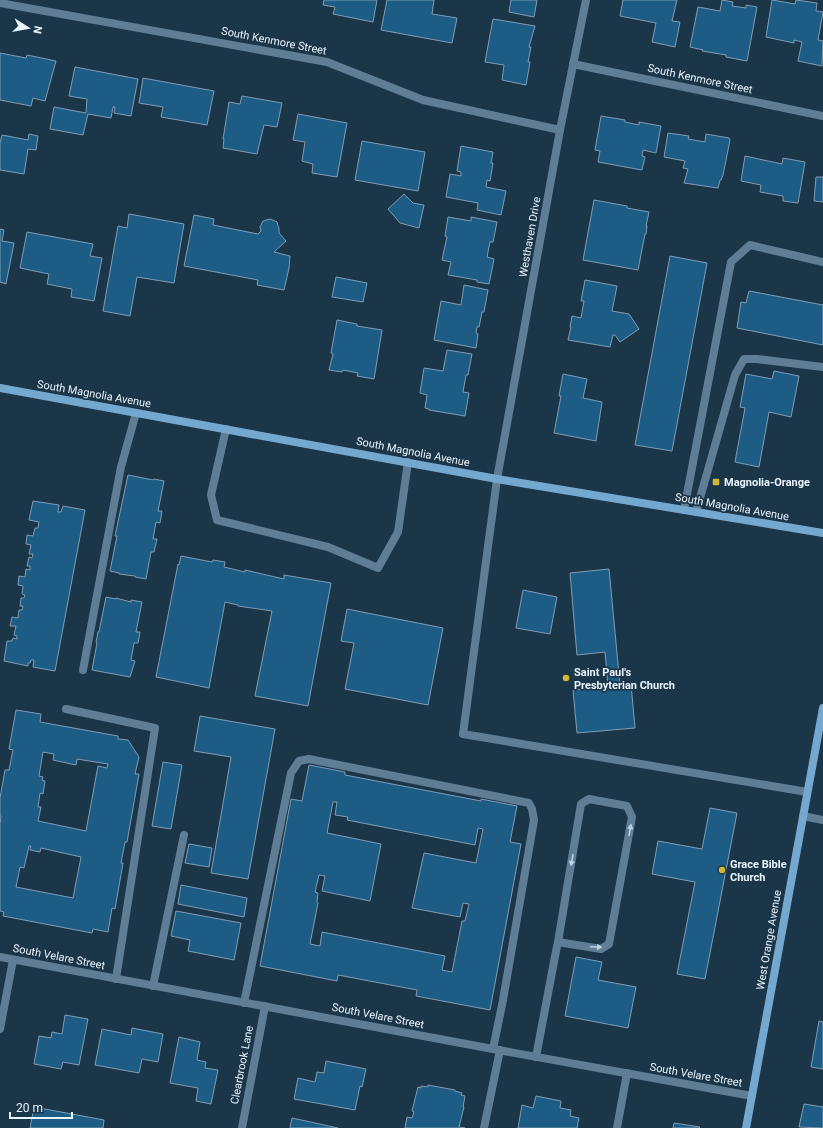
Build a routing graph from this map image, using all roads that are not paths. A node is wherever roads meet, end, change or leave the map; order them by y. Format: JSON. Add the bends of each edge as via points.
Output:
{"nodes":[{"id":1,"x":586,"y":0,"type":"edge"},
{"id":2,"x":0,"y":3,"type":"edge"},
{"id":3,"x":573,"y":64,"type":"junction"},
{"id":4,"x":823,"y":116,"type":"edge"},
{"id":5,"x":560,"y":130,"type":"junction"},
{"id":6,"x":823,"y":262,"type":"edge"},
{"id":7,"x":823,"y":367,"type":"edge"},
{"id":8,"x":0,"y":388,"type":"edge"},
{"id":9,"x":136,"y":413,"type":"junction"},
{"id":10,"x":226,"y":429,"type":"junction"},
{"id":11,"x":408,"y":462,"type":"junction"},
{"id":12,"x":497,"y":479,"type":"junction"},
{"id":13,"x":684,"y":510,"type":"junction"},
{"id":14,"x":696,"y":512,"type":"junction"},
{"id":15,"x":823,"y":533,"type":"edge"},
{"id":16,"x":83,"y":670,"type":"dead end"},
{"id":17,"x":823,"y":708,"type":"edge"},
{"id":18,"x":66,"y":709,"type":"dead end"},
{"id":19,"x":807,"y":792,"type":"junction"},
{"id":20,"x":803,"y":816,"type":"junction"},
{"id":21,"x":823,"y":820,"type":"edge"},
{"id":22,"x":184,"y":835,"type":"dead end"},
{"id":23,"x":558,"y":942,"type":"junction"},
{"id":24,"x":0,"y":957,"type":"edge"},
{"id":25,"x":13,"y":960,"type":"junction"},
{"id":26,"x":116,"y":979,"type":"junction"},
{"id":27,"x":153,"y":986,"type":"junction"},
{"id":28,"x":244,"y":1002,"type":"junction"},
{"id":29,"x":265,"y":1006,"type":"junction"},
{"id":30,"x":0,"y":1029,"type":"edge"},
{"id":31,"x":496,"y":1050,"type":"junction"},
{"id":32,"x":536,"y":1057,"type":"junction"},
{"id":33,"x":627,"y":1073,"type":"junction"},
{"id":34,"x":752,"y":1096,"type":"junction"},
{"id":35,"x":242,"y":1128,"type":"edge"},
{"id":36,"x":484,"y":1128,"type":"edge"},
{"id":37,"x":617,"y":1128,"type":"edge"},
{"id":38,"x":746,"y":1128,"type":"edge"}],
"edges":[{"from":1,"to":3,"type":"street","name":"Westhaven Drive"},
{"from":2,"to":5,"type":"street","name":"South Kenmore Street","via":[[327,62],[423,100]]},
{"from":3,"to":4,"type":"street","name":"South Kenmore Street"},
{"from":3,"to":5,"type":"street","name":"Westhaven Drive"},
{"from":5,"to":12,"type":"street","name":"Westhaven Drive"},
{"from":6,"to":13,"type":"street","via":[[750,245],[732,262]]},
{"from":7,"to":14,"type":"street","via":[[744,359],[735,375]]},
{"from":8,"to":9,"type":"main road","name":"South Magnolia Avenue"},
{"from":9,"to":10,"type":"main road","name":"South Magnolia Avenue"},
{"from":9,"to":16,"type":"street","via":[[121,467]]},
{"from":10,"to":11,"type":"main road","name":"South Magnolia Avenue"},
{"from":10,"to":11,"type":"street","via":[[211,495],[217,520],[328,547],[378,568],[398,532]]},
{"from":11,"to":12,"type":"main road","name":"South Magnolia Avenue"},
{"from":12,"to":13,"type":"main road","name":"South Magnolia Avenue"},
{"from":12,"to":19,"type":"street","name":"Westhaven Drive","via":[[463,734]]},
{"from":13,"to":14,"type":"main road","name":"South Magnolia Avenue"},
{"from":14,"to":15,"type":"main road","name":"South Magnolia Avenue"},
{"from":17,"to":19,"type":"main road","name":"West Orange Avenue"},
{"from":18,"to":26,"type":"street","via":[[155,728]]},
{"from":19,"to":20,"type":"main road","name":"West Orange Avenue"},
{"from":20,"to":21,"type":"street"},
{"from":20,"to":34,"type":"main road","name":"West Orange Avenue"},
{"from":22,"to":27,"type":"street"},
{"from":23,"to":23,"type":"street","one_way":true,"via":[[601,949],[609,944],[632,817],[627,806],[589,799],[581,804]]},
{"from":23,"to":32,"type":"street"},
{"from":24,"to":25,"type":"street","name":"South Velare Street"},
{"from":25,"to":26,"type":"street","name":"South Velare Street"},
{"from":25,"to":30,"type":"street"},
{"from":26,"to":27,"type":"street","name":"South Velare Street"},
{"from":27,"to":28,"type":"street","name":"South Velare Street"},
{"from":28,"to":29,"type":"street","name":"South Velare Street"},
{"from":28,"to":31,"type":"street","via":[[291,773],[299,760],[309,759],[529,803],[534,820]]},
{"from":29,"to":31,"type":"street","name":"South Velare Street"},
{"from":29,"to":35,"type":"street","name":"Clearbrook Lane"},
{"from":31,"to":32,"type":"street","name":"South Velare Street"},
{"from":31,"to":36,"type":"street"},
{"from":32,"to":33,"type":"street","name":"South Velare Street"},
{"from":33,"to":34,"type":"street","name":"South Velare Street"},
{"from":33,"to":37,"type":"street"},
{"from":34,"to":38,"type":"main road","name":"West Orange Avenue"}]}
